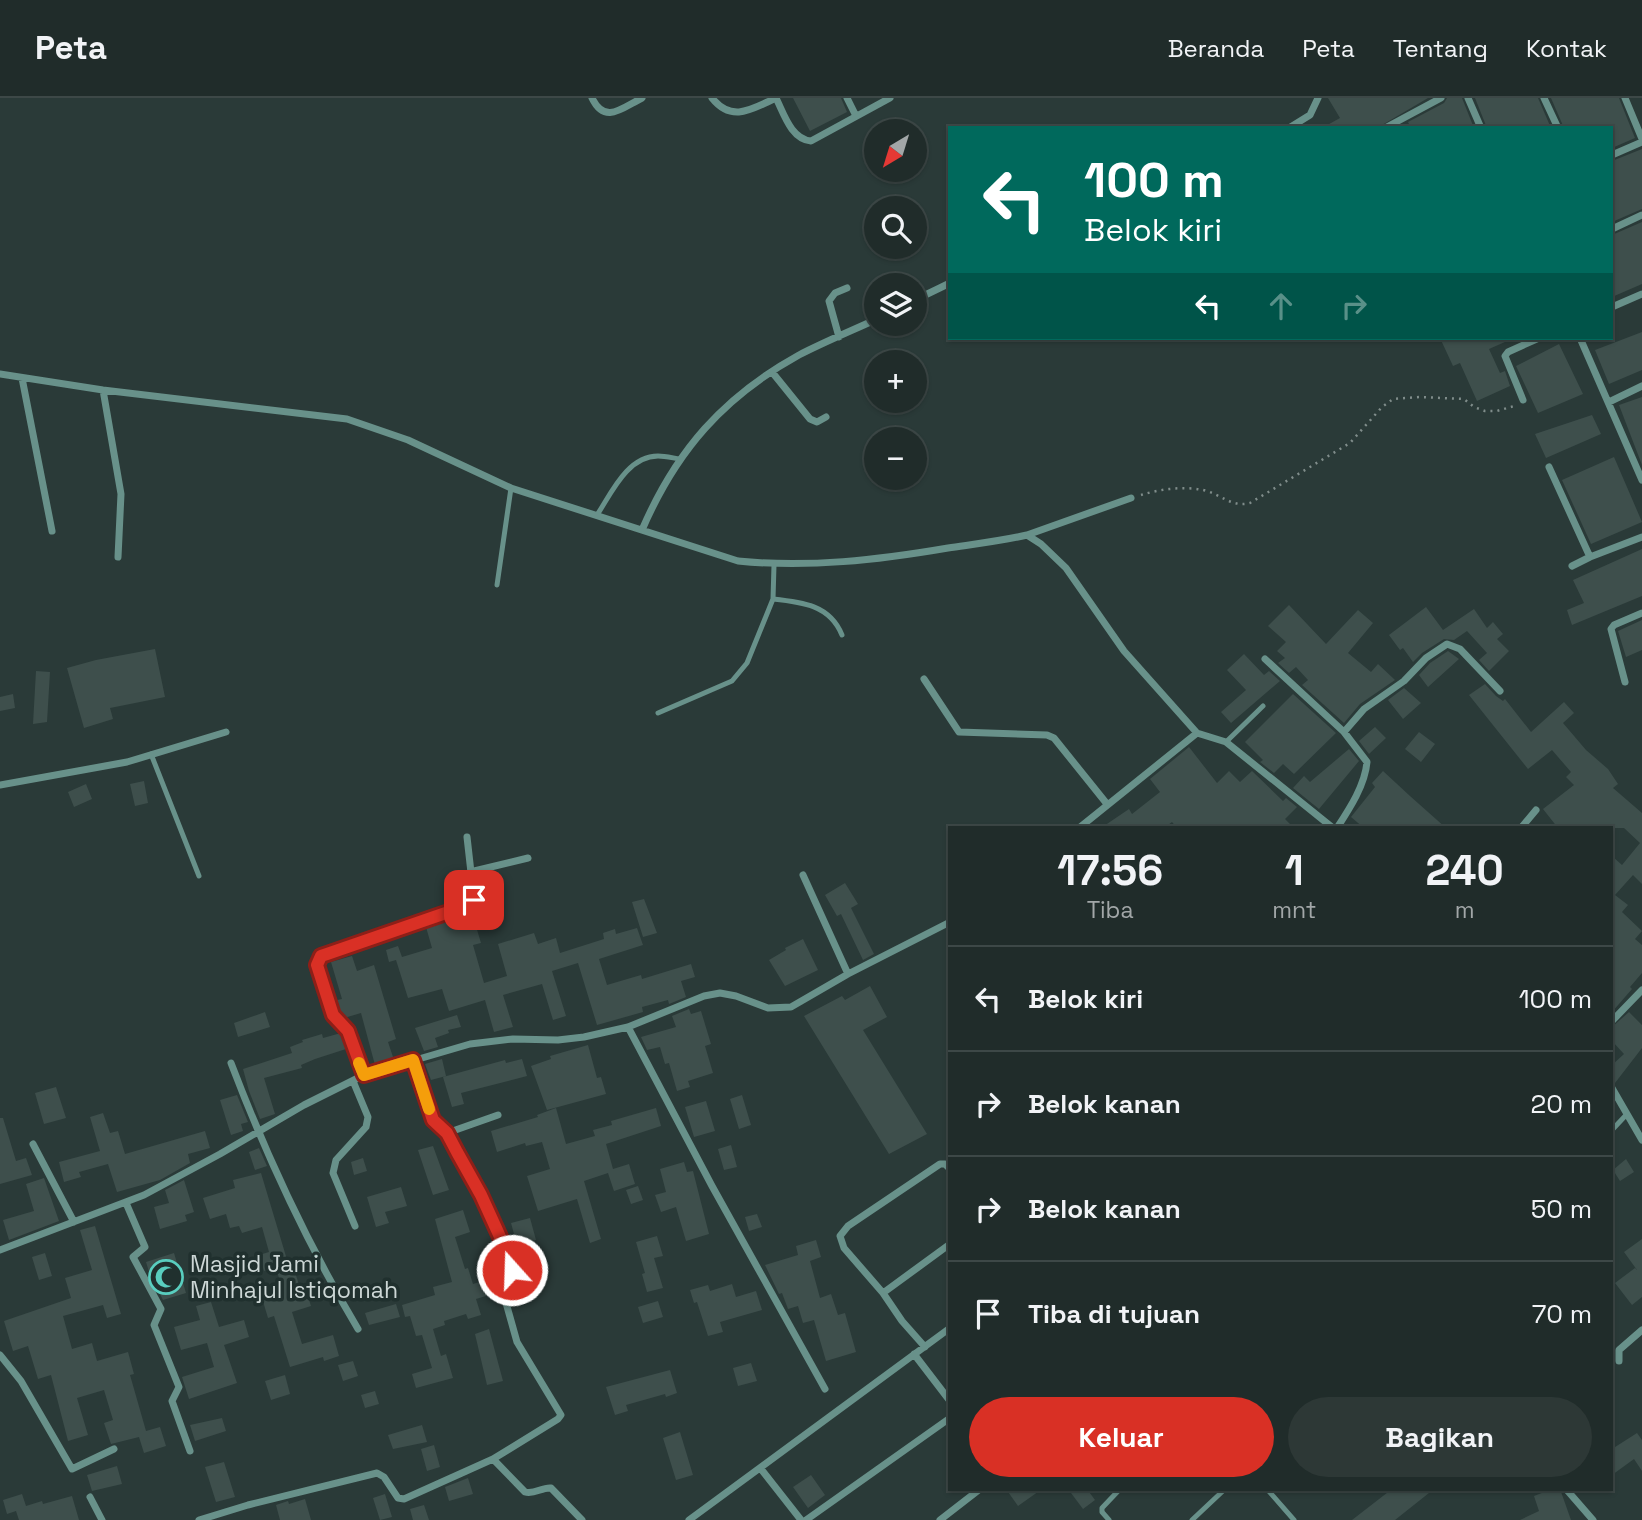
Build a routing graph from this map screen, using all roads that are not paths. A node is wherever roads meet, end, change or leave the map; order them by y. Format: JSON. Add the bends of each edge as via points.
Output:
{"nodes":[{"id":1,"x":592,"y":98,"type":"edge"},
{"id":2,"x":642,"y":98,"type":"edge"},
{"id":3,"x":712,"y":98,"type":"edge"},
{"id":4,"x":776,"y":98,"type":"edge"},
{"id":5,"x":847,"y":98,"type":"edge"},
{"id":6,"x":890,"y":98,"type":"edge"},
{"id":7,"x":1318,"y":98,"type":"edge"},
{"id":8,"x":1441,"y":98,"type":"edge"},
{"id":9,"x":1468,"y":98,"type":"edge"},
{"id":10,"x":1544,"y":98,"type":"edge"},
{"id":11,"x":1625,"y":98,"type":"edge"},
{"id":12,"x":856,"y":116,"type":"junction"},
{"id":13,"x":1401,"y":119,"type":"junction"},
{"id":14,"x":1300,"y":125,"type":"edge"},
{"id":15,"x":1389,"y":126,"type":"edge"},
{"id":16,"x":1404,"y":126,"type":"edge"},
{"id":17,"x":1480,"y":126,"type":"edge"},
{"id":18,"x":1557,"y":126,"type":"edge"},
{"id":19,"x":1642,"y":140,"type":"edge"},
{"id":20,"x":1613,"y":154,"type":"edge"},
{"id":21,"x":1642,"y":215,"type":"edge"},
{"id":22,"x":1613,"y":229,"type":"edge"},
{"id":23,"x":948,"y":284,"type":"edge"},
{"id":24,"x":847,"y":288,"type":"dead end"},
{"id":25,"x":927,"y":294,"type":"edge"},
{"id":26,"x":1642,"y":294,"type":"edge"},
{"id":27,"x":1613,"y":307,"type":"edge"},
{"id":28,"x":864,"y":325,"type":"edge"},
{"id":29,"x":839,"y":337,"type":"junction"},
{"id":30,"x":1535,"y":340,"type":"edge"},
{"id":31,"x":1581,"y":340,"type":"edge"},
{"id":32,"x":772,"y":372,"type":"junction"},
{"id":33,"x":0,"y":374,"type":"edge"},
{"id":34,"x":22,"y":377,"type":"junction"},
{"id":35,"x":1642,"y":386,"type":"edge"},
{"id":36,"x":103,"y":390,"type":"junction"},
{"id":37,"x":1523,"y":400,"type":"road end"},
{"id":38,"x":1609,"y":402,"type":"junction"},
{"id":39,"x":826,"y":417,"type":"dead end"},
{"id":40,"x":680,"y":460,"type":"junction"},
{"id":41,"x":1639,"y":463,"type":"edge"},
{"id":42,"x":1549,"y":467,"type":"dead end"},
{"id":43,"x":1642,"y":480,"type":"edge"},
{"id":44,"x":511,"y":488,"type":"junction"},
{"id":45,"x":1131,"y":498,"type":"road end"},
{"id":46,"x":597,"y":515,"type":"junction"},
{"id":47,"x":642,"y":530,"type":"junction"},
{"id":48,"x":52,"y":531,"type":"dead end"},
{"id":49,"x":1027,"y":535,"type":"junction"},
{"id":50,"x":1642,"y":537,"type":"edge"},
{"id":51,"x":1590,"y":556,"type":"junction"},
{"id":52,"x":118,"y":557,"type":"dead end"},
{"id":53,"x":774,"y":565,"type":"junction"},
{"id":54,"x":1572,"y":566,"type":"dead end"},
{"id":55,"x":498,"y":585,"type":"dead end"},
{"id":56,"x":773,"y":600,"type":"junction"},
{"id":57,"x":1642,"y":613,"type":"edge"},
{"id":58,"x":842,"y":635,"type":"dead end"},
{"id":59,"x":1265,"y":659,"type":"dead end"},
{"id":60,"x":924,"y":679,"type":"dead end"},
{"id":61,"x":1625,"y":682,"type":"dead end"},
{"id":62,"x":1500,"y":691,"type":"dead end"},
{"id":63,"x":1263,"y":706,"type":"dead end"},
{"id":64,"x":658,"y":713,"type":"dead end"},
{"id":65,"x":226,"y":732,"type":"dead end"},
{"id":66,"x":1344,"y":732,"type":"junction"},
{"id":67,"x":1197,"y":733,"type":"junction"},
{"id":68,"x":1226,"y":742,"type":"junction"},
{"id":69,"x":151,"y":754,"type":"junction"},
{"id":70,"x":0,"y":785,"type":"edge"},
{"id":71,"x":1107,"y":804,"type":"junction"},
{"id":72,"x":1536,"y":810,"type":"dead end"},
{"id":73,"x":1081,"y":826,"type":"edge"},
{"id":74,"x":1332,"y":826,"type":"edge"},
{"id":75,"x":1336,"y":826,"type":"edge"},
{"id":76,"x":1523,"y":826,"type":"edge"},
{"id":77,"x":467,"y":836,"type":"dead end"},
{"id":78,"x":528,"y":858,"type":"dead end"},
{"id":79,"x":470,"y":872,"type":"junction"},
{"id":80,"x":803,"y":875,"type":"dead end"},
{"id":81,"x":199,"y":876,"type":"dead end"},
{"id":82,"x":948,"y":923,"type":"edge"},
{"id":83,"x":848,"y":974,"type":"junction"},
{"id":84,"x":1642,"y":990,"type":"edge"},
{"id":85,"x":1613,"y":1020,"type":"edge"},
{"id":86,"x":628,"y":1027,"type":"junction"},
{"id":87,"x":413,"y":1060,"type":"junction"},
{"id":88,"x":231,"y":1063,"type":"dead end"},
{"id":89,"x":364,"y":1075,"type":"junction"},
{"id":90,"x":353,"y":1081,"type":"junction"},
{"id":91,"x":1613,"y":1090,"type":"edge"},
{"id":92,"x":1628,"y":1114,"type":"junction"},
{"id":93,"x":498,"y":1115,"type":"dead end"},
{"id":94,"x":1613,"y":1129,"type":"edge"},
{"id":95,"x":257,"y":1133,"type":"junction"},
{"id":96,"x":447,"y":1133,"type":"junction"},
{"id":97,"x":1642,"y":1140,"type":"edge"},
{"id":98,"x":33,"y":1144,"type":"dead end"},
{"id":99,"x":948,"y":1168,"type":"edge"},
{"id":100,"x":126,"y":1203,"type":"junction"},
{"id":101,"x":74,"y":1222,"type":"junction"},
{"id":102,"x":355,"y":1226,"type":"dead end"},
{"id":103,"x":948,"y":1245,"type":"edge"},
{"id":104,"x":0,"y":1250,"type":"edge"},
{"id":105,"x":883,"y":1293,"type":"junction"},
{"id":106,"x":358,"y":1329,"type":"dead end"},
{"id":107,"x":948,"y":1330,"type":"edge"},
{"id":108,"x":1642,"y":1330,"type":"edge"},
{"id":109,"x":925,"y":1347,"type":"junction"},
{"id":110,"x":914,"y":1354,"type":"junction"},
{"id":111,"x":0,"y":1355,"type":"edge"},
{"id":112,"x":1619,"y":1361,"type":"dead end"},
{"id":113,"x":825,"y":1390,"type":"dead end"},
{"id":114,"x":948,"y":1398,"type":"edge"},
{"id":115,"x":948,"y":1419,"type":"edge"},
{"id":116,"x":114,"y":1450,"type":"dead end"},
{"id":117,"x":190,"y":1451,"type":"dead end"},
{"id":118,"x":493,"y":1459,"type":"junction"},
{"id":119,"x":761,"y":1469,"type":"junction"},
{"id":120,"x":977,"y":1491,"type":"edge"},
{"id":121,"x":1119,"y":1491,"type":"edge"},
{"id":122,"x":1223,"y":1491,"type":"edge"},
{"id":123,"x":1269,"y":1491,"type":"edge"},
{"id":124,"x":1568,"y":1491,"type":"edge"},
{"id":125,"x":90,"y":1497,"type":"dead end"},
{"id":126,"x":101,"y":1518,"type":"edge"},
{"id":127,"x":1107,"y":1519,"type":"edge"},
{"id":128,"x":90,"y":1520,"type":"edge"},
{"id":129,"x":199,"y":1520,"type":"edge"},
{"id":130,"x":582,"y":1520,"type":"edge"},
{"id":131,"x":689,"y":1520,"type":"edge"},
{"id":132,"x":804,"y":1520,"type":"edge"},
{"id":133,"x":940,"y":1520,"type":"edge"},
{"id":134,"x":1192,"y":1520,"type":"edge"},
{"id":135,"x":1294,"y":1520,"type":"edge"},
{"id":136,"x":1593,"y":1520,"type":"edge"}],
"edges":[{"from":1,"to":2,"type":"street","via":[[607,114]]},
{"from":3,"to":4,"type":"street","via":[[721,108],[735,112]]},
{"from":4,"to":12,"type":"street","via":[[793,132],[808,141]]},
{"from":5,"to":12,"type":"street"},
{"from":6,"to":12,"type":"street"},
{"from":7,"to":14,"type":"street"},
{"from":8,"to":13,"type":"street"},
{"from":9,"to":17,"type":"street"},
{"from":10,"to":18,"type":"street"},
{"from":11,"to":19,"type":"street"},
{"from":13,"to":15,"type":"street"},
{"from":13,"to":16,"type":"street"},
{"from":19,"to":20,"type":"street"},
{"from":21,"to":22,"type":"street"},
{"from":23,"to":25,"type":"street"},
{"from":24,"to":29,"type":"street","via":[[829,301]]},
{"from":26,"to":27,"type":"street"},
{"from":28,"to":29,"type":"street"},
{"from":29,"to":32,"type":"street"},
{"from":30,"to":37,"type":"street","via":[[1505,356]]},
{"from":31,"to":38,"type":"street"},
{"from":32,"to":39,"type":"street","via":[[810,419],[817,422]]},
{"from":32,"to":40,"type":"street","via":[[707,424]]},
{"from":33,"to":34,"type":"street"},
{"from":34,"to":36,"type":"street"},
{"from":34,"to":48,"type":"street"},
{"from":35,"to":38,"type":"street"},
{"from":36,"to":44,"type":"street","via":[[347,419],[408,440]]},
{"from":36,"to":52,"type":"street","via":[[121,494]]},
{"from":38,"to":41,"type":"street"},
{"from":40,"to":46,"type":"lane","via":[[657,456],[640,461],[624,474]]},
{"from":40,"to":47,"type":"street"},
{"from":41,"to":43,"type":"street"},
{"from":42,"to":51,"type":"street"},
{"from":44,"to":46,"type":"street"},
{"from":44,"to":55,"type":"lane"},
{"from":45,"to":49,"type":"street"},
{"from":46,"to":47,"type":"street"},
{"from":47,"to":53,"type":"street","via":[[738,561]]},
{"from":49,"to":53,"type":"street","via":[[854,562]]},
{"from":49,"to":67,"type":"street","via":[[1066,568],[1124,652]]},
{"from":50,"to":51,"type":"street"},
{"from":51,"to":54,"type":"street"},
{"from":53,"to":56,"type":"lane"},
{"from":56,"to":58,"type":"lane","via":[[816,607],[834,620]]},
{"from":56,"to":64,"type":"lane","via":[[747,663],[732,681]]},
{"from":57,"to":61,"type":"street","via":[[1611,629]]},
{"from":59,"to":66,"type":"street"},
{"from":60,"to":71,"type":"street","via":[[959,732],[1054,738]]},
{"from":62,"to":66,"type":"street","via":[[1460,649],[1447,644],[1364,709]]},
{"from":63,"to":68,"type":"lane"},
{"from":65,"to":69,"type":"street"},
{"from":66,"to":75,"type":"street","via":[[1363,754],[1367,767]]},
{"from":67,"to":68,"type":"street"},
{"from":67,"to":71,"type":"street"},
{"from":68,"to":74,"type":"street"},
{"from":69,"to":70,"type":"street"},
{"from":69,"to":81,"type":"lane"},
{"from":71,"to":73,"type":"street"},
{"from":72,"to":76,"type":"street"},
{"from":77,"to":79,"type":"street"},
{"from":78,"to":79,"type":"street"},
{"from":79,"to":89,"type":"street","via":[[474,900],[469,905],[318,960],[330,1009],[348,1031]]},
{"from":80,"to":83,"type":"street"},
{"from":82,"to":83,"type":"street"},
{"from":83,"to":86,"type":"street","via":[[791,1007],[768,1008],[720,993]]},
{"from":84,"to":85,"type":"street"},
{"from":86,"to":87,"type":"street","via":[[573,1039],[470,1044]]},
{"from":86,"to":113,"type":"street"},
{"from":87,"to":89,"type":"street"},
{"from":87,"to":96,"type":"street","via":[[433,1120]]},
{"from":88,"to":95,"type":"street"},
{"from":89,"to":90,"type":"street"},
{"from":90,"to":95,"type":"street"},
{"from":90,"to":102,"type":"street","via":[[368,1117],[366,1128],[336,1160],[333,1173]]},
{"from":91,"to":92,"type":"street"},
{"from":92,"to":94,"type":"lane"},
{"from":92,"to":97,"type":"street"},
{"from":93,"to":96,"type":"street"},
{"from":95,"to":100,"type":"street"},
{"from":95,"to":106,"type":"street","via":[[325,1275]]},
{"from":96,"to":118,"type":"street","via":[[513,1266],[501,1285],[517,1342],[561,1415]]},
{"from":98,"to":101,"type":"street"},
{"from":99,"to":105,"type":"street","via":[[942,1163],[843,1231],[840,1241],[844,1248]]},
{"from":100,"to":101,"type":"street"},
{"from":100,"to":117,"type":"street","via":[[145,1247],[133,1257],[161,1309],[154,1325],[179,1387],[172,1401]]},
{"from":101,"to":104,"type":"street"},
{"from":103,"to":105,"type":"street"},
{"from":105,"to":109,"type":"street"},
{"from":107,"to":109,"type":"street"},
{"from":108,"to":112,"type":"street","via":[[1619,1350]]},
{"from":109,"to":110,"type":"street"},
{"from":110,"to":114,"type":"street"},
{"from":110,"to":119,"type":"street"},
{"from":111,"to":116,"type":"street","via":[[21,1381],[72,1469]]},
{"from":115,"to":132,"type":"street"},
{"from":118,"to":129,"type":"street","via":[[404,1499],[377,1473]]},
{"from":118,"to":130,"type":"street","via":[[525,1492],[551,1488]]},
{"from":119,"to":131,"type":"street"},
{"from":119,"to":132,"type":"street"},
{"from":120,"to":133,"type":"street"},
{"from":121,"to":127,"type":"lane","via":[[1102,1508]]},
{"from":122,"to":134,"type":"lane"},
{"from":123,"to":135,"type":"lane"},
{"from":124,"to":136,"type":"street"},
{"from":125,"to":126,"type":"street"},
{"from":126,"to":128,"type":"street"}]}
